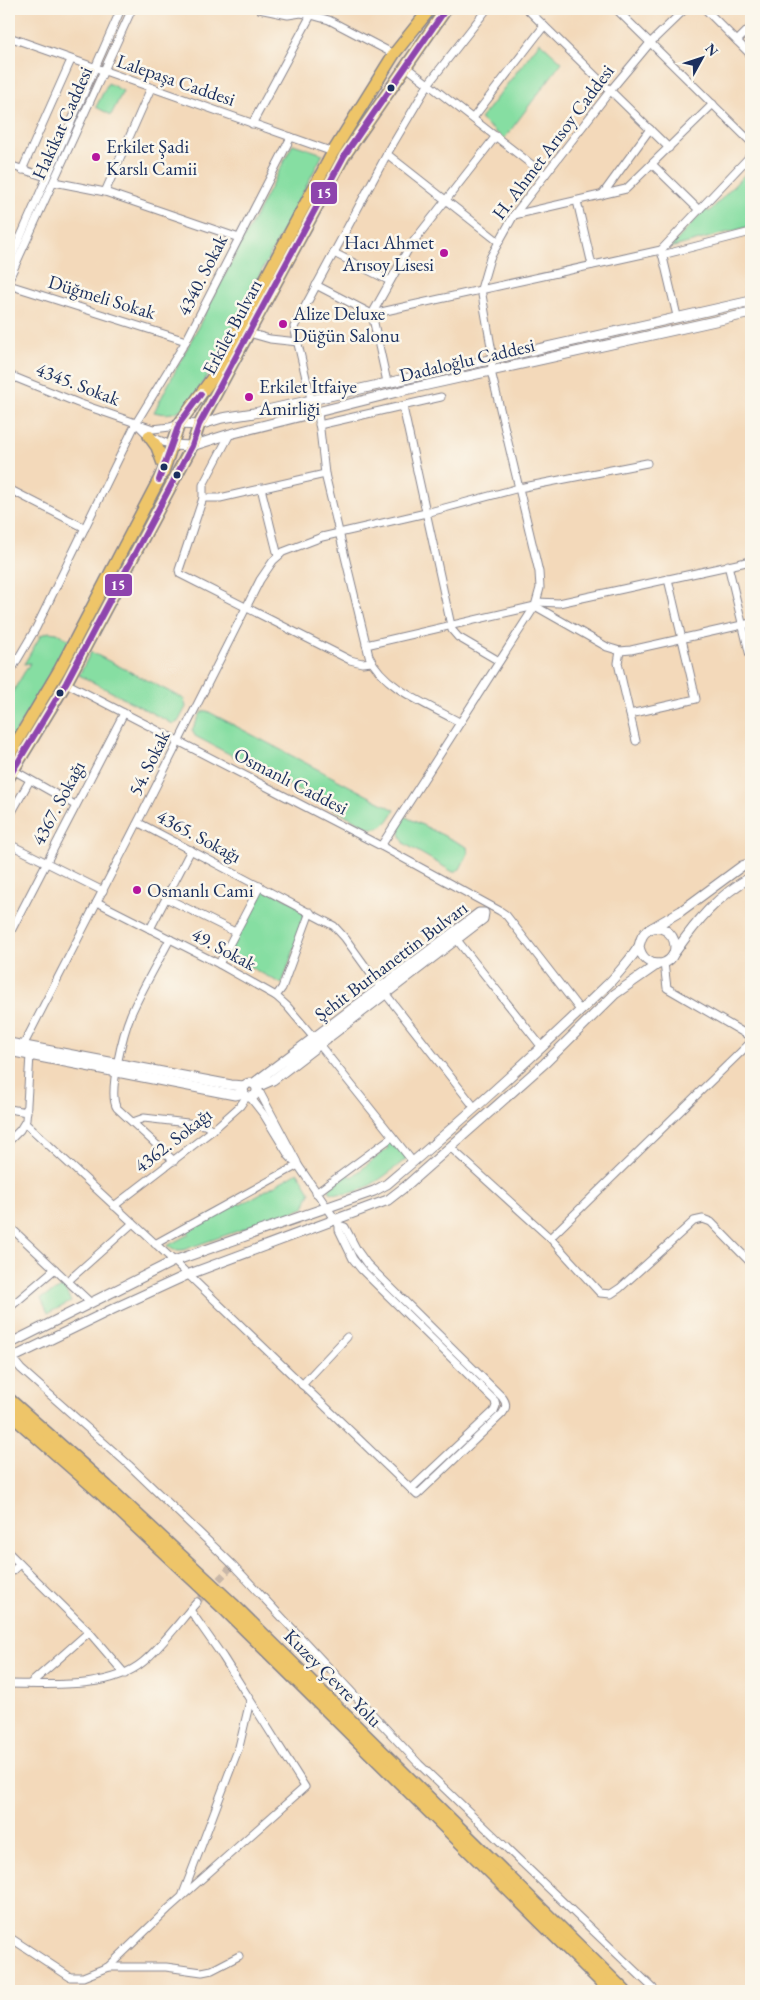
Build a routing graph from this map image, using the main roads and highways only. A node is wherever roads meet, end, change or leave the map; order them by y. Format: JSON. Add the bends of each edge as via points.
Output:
{"nodes":[{"id":1,"x":418,"y":9,"type":"edge"},
{"id":2,"x":430,"y":9,"type":"edge"},
{"id":3,"x":446,"y":9,"type":"edge"},
{"id":4,"x":418,"y":24,"type":"junction"},
{"id":5,"x":149,"y":436,"type":"road end"},
{"id":6,"x":164,"y":466,"type":"junction"},
{"id":7,"x":9,"y":755,"type":"edge"},
{"id":8,"x":11,"y":774,"type":"edge"},
{"id":9,"x":9,"y":1399,"type":"edge"},
{"id":10,"x":9,"y":1413,"type":"edge"},
{"id":11,"x":610,"y":1991,"type":"edge"},
{"id":12,"x":625,"y":1991,"type":"edge"}],
"edges":[{"from":1,"to":4,"type":"main road"},
{"from":2,"to":4,"type":"main road","name":"Erkilet Bulvarı"},
{"from":3,"to":8,"type":"main road","name":"Erkilet Bulvarı","via":[[344,156],[199,425],[192,446],[66,683]]},
{"from":4,"to":6,"type":"main road","name":"Erkilet Bulvarı","via":[[394,54],[333,152],[213,378],[179,424]]},
{"from":5,"to":6,"type":"main road"},
{"from":6,"to":7,"type":"main road","name":"Erkilet Bulvarı","via":[[60,669]]},
{"from":9,"to":12,"type":"main road","name":"Kuzey Çevre Yolu","via":[[233,1604]]},
{"from":10,"to":11,"type":"main road","name":"Kuzey Çevre Yolu","via":[[227,1612]]}]}
